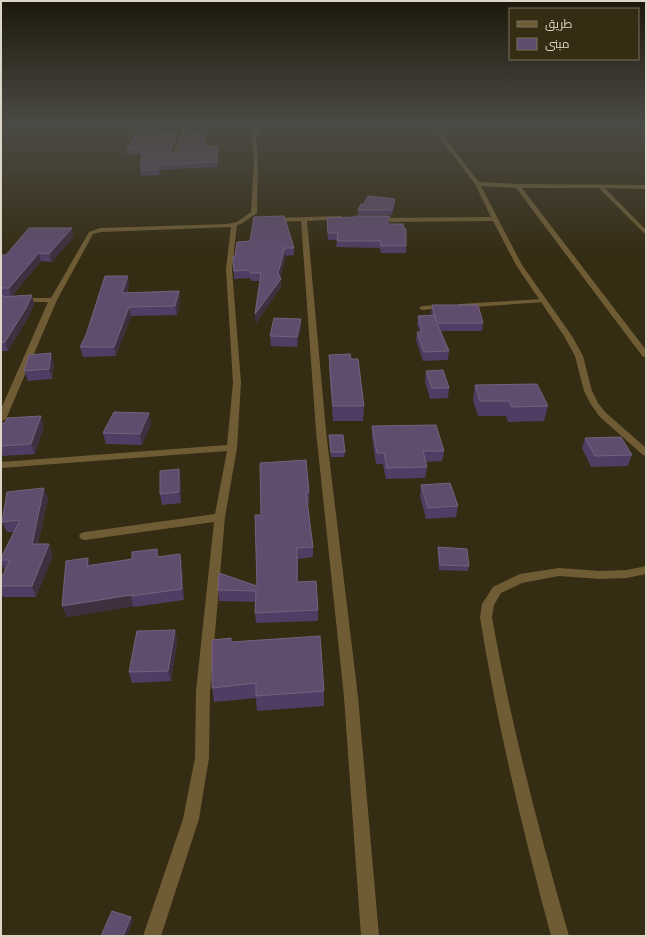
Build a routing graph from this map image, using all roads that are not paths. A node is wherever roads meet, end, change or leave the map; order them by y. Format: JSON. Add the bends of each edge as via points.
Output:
{"nodes":[{"id":1,"x":256,"y":169,"type":"edge"},
{"id":2,"x":465,"y":169,"type":"edge"},
{"id":3,"x":477,"y":184,"type":"junction"},
{"id":4,"x":518,"y":186,"type":"junction"},
{"id":5,"x":600,"y":186,"type":"junction"},
{"id":6,"x":646,"y":187,"type":"edge"},
{"id":7,"x":347,"y":218,"type":"edge"},
{"id":8,"x":494,"y":219,"type":"junction"},
{"id":9,"x":245,"y":220,"type":"junction"},
{"id":10,"x":253,"y":220,"type":"edge"},
{"id":11,"x":269,"y":220,"type":"edge"},
{"id":12,"x":304,"y":220,"type":"junction"},
{"id":13,"x":368,"y":220,"type":"edge"},
{"id":14,"x":234,"y":225,"type":"junction"},
{"id":15,"x":646,"y":233,"type":"edge"},
{"id":16,"x":1,"y":300,"type":"edge"},
{"id":17,"x":53,"y":300,"type":"junction"},
{"id":18,"x":543,"y":301,"type":"junction"},
{"id":19,"x":452,"y":306,"type":"edge"},
{"id":20,"x":444,"y":307,"type":"edge"},
{"id":21,"x":422,"y":308,"type":"dead end"},
{"id":22,"x":646,"y":354,"type":"edge"},
{"id":23,"x":1,"y":396,"type":"edge"},
{"id":24,"x":11,"y":396,"type":"junction"},
{"id":25,"x":1,"y":419,"type":"edge"},
{"id":26,"x":232,"y":448,"type":"junction"},
{"id":27,"x":646,"y":453,"type":"edge"},
{"id":28,"x":1,"y":465,"type":"edge"},
{"id":29,"x":220,"y":517,"type":"junction"},
{"id":30,"x":85,"y":536,"type":"dead end"},
{"id":31,"x":646,"y":570,"type":"edge"},
{"id":32,"x":152,"y":936,"type":"edge"},
{"id":33,"x":370,"y":936,"type":"edge"},
{"id":34,"x":560,"y":936,"type":"edge"}],
"edges":[{"from":1,"to":9,"type":"street","via":[[254,213]]},
{"from":2,"to":3,"type":"street"},
{"from":3,"to":4,"type":"street"},
{"from":3,"to":8,"type":"street"},
{"from":4,"to":5,"type":"street"},
{"from":4,"to":22,"type":"street"},
{"from":5,"to":6,"type":"street"},
{"from":5,"to":15,"type":"street"},
{"from":7,"to":12,"type":"street"},
{"from":8,"to":13,"type":"street"},
{"from":8,"to":18,"type":"street"},
{"from":9,"to":10,"type":"street"},
{"from":9,"to":14,"type":"street"},
{"from":11,"to":12,"type":"street"},
{"from":12,"to":33,"type":"street","via":[[321,431],[351,697]]},
{"from":14,"to":17,"type":"street","via":[[94,231]]},
{"from":14,"to":26,"type":"street","via":[[229,269],[237,382]]},
{"from":16,"to":17,"type":"street"},
{"from":17,"to":24,"type":"street"},
{"from":18,"to":19,"type":"lane"},
{"from":18,"to":27,"type":"street","via":[[579,356],[588,391],[594,403],[602,414]]},
{"from":20,"to":21,"type":"lane"},
{"from":23,"to":24,"type":"street"},
{"from":24,"to":25,"type":"street"},
{"from":26,"to":28,"type":"street"},
{"from":26,"to":29,"type":"street"},
{"from":29,"to":30,"type":"street"},
{"from":29,"to":32,"type":"street","via":[[203,692],[202,758],[191,819]]},
{"from":31,"to":34,"type":"street","via":[[600,575],[559,572],[520,579],[497,590],[488,604],[486,617],[490,647],[503,707],[540,864]]}]}
